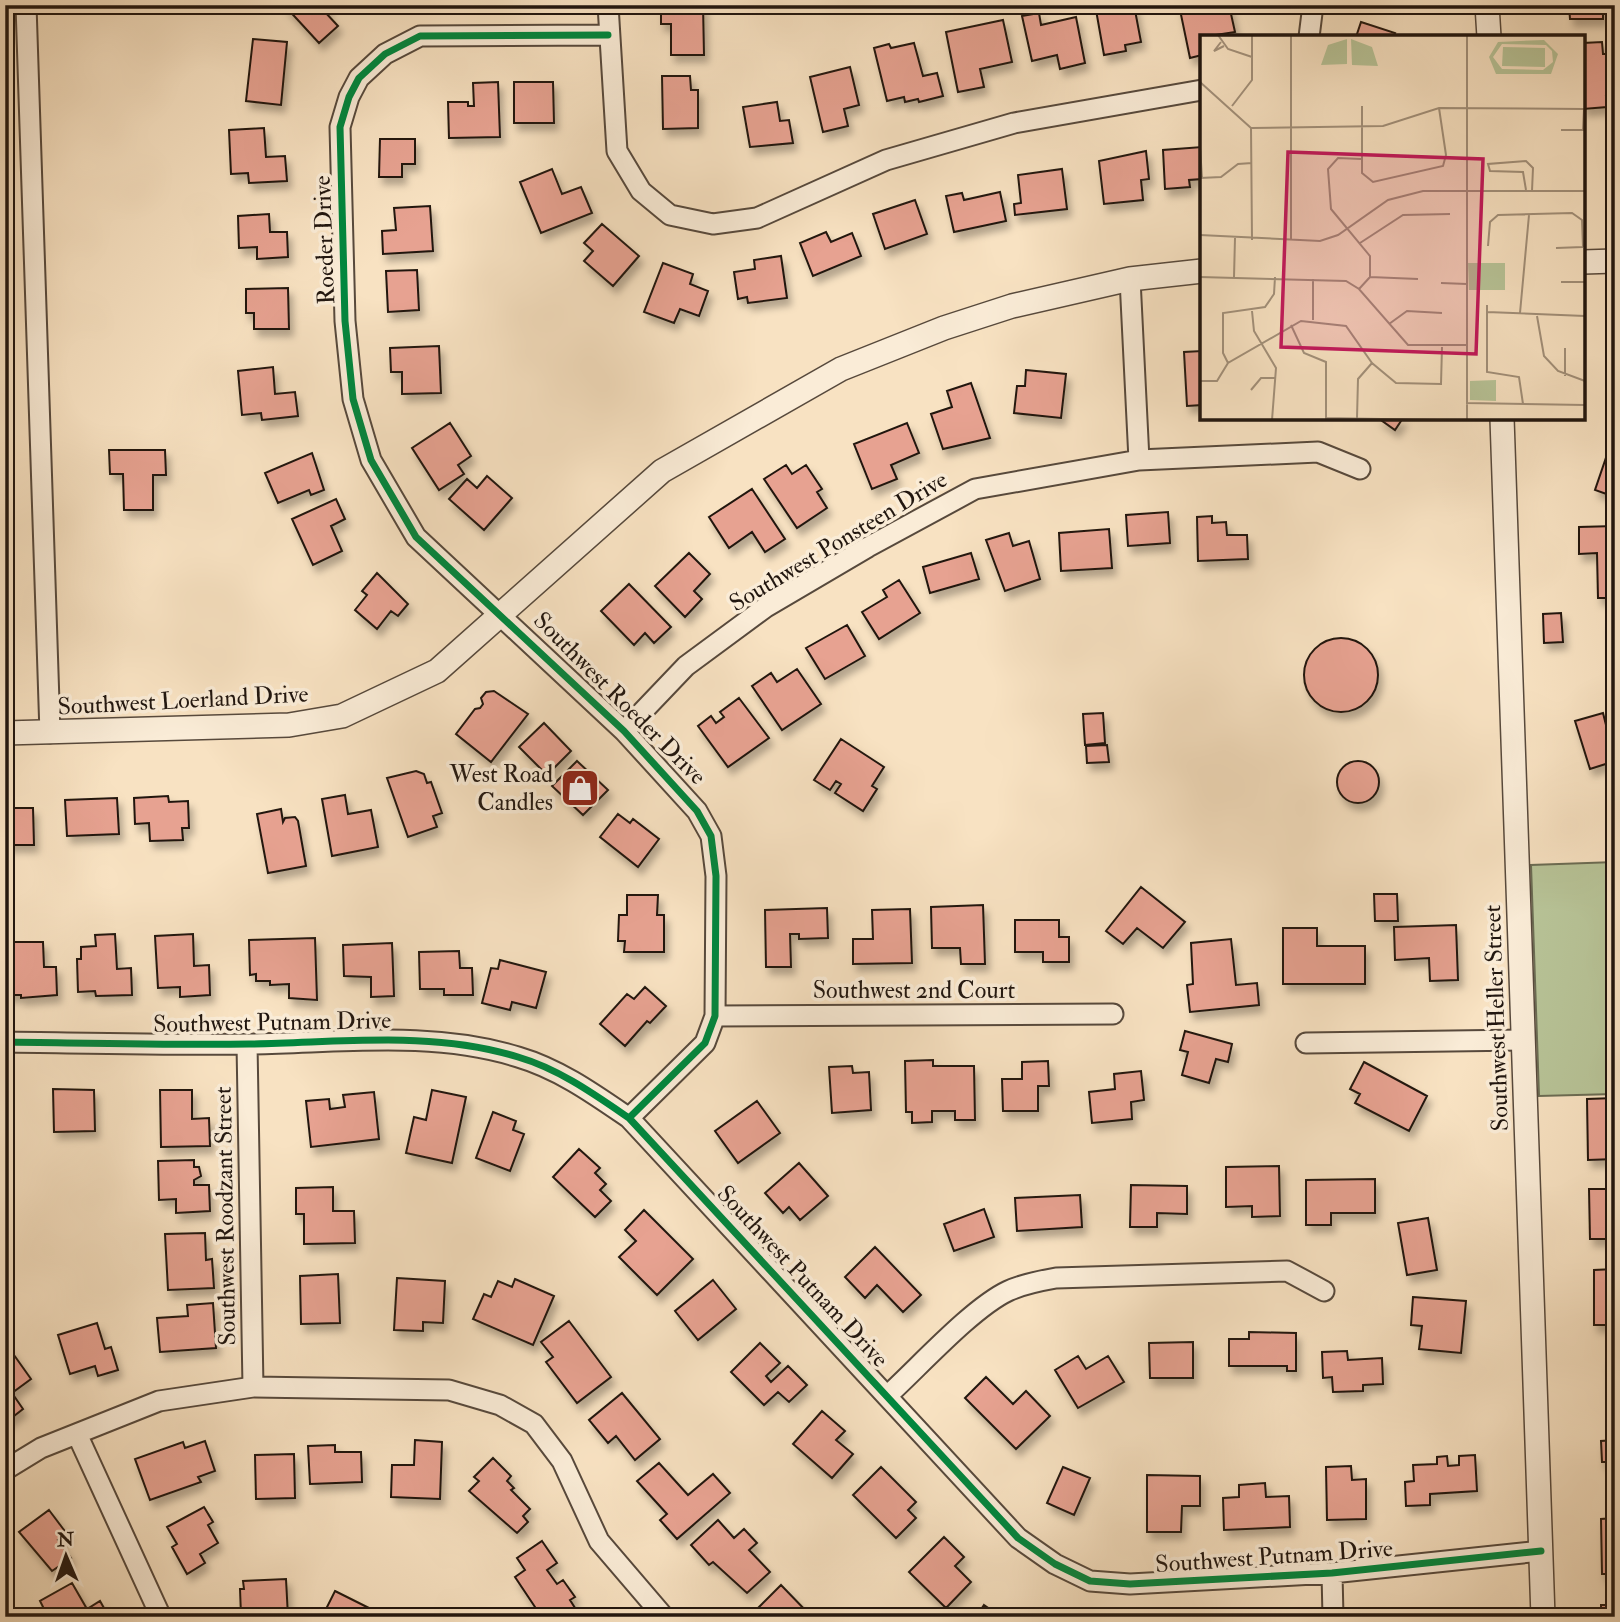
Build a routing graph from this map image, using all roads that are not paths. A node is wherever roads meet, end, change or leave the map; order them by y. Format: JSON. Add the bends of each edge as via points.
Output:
{"nodes":[{"id":1,"x":26,"y":5,"type":"edge"},
{"id":2,"x":607,"y":5,"type":"edge"},
{"id":3,"x":1313,"y":5,"type":"edge"},
{"id":4,"x":1488,"y":5,"type":"edge"},
{"id":5,"x":608,"y":35,"type":"junction"},
{"id":6,"x":1309,"y":35,"type":"edge"},
{"id":7,"x":1489,"y":35,"type":"edge"},
{"id":8,"x":1200,"y":90,"type":"edge"},
{"id":9,"x":1615,"y":261,"type":"edge"},
{"id":10,"x":1585,"y":262,"type":"edge"},
{"id":11,"x":1200,"y":271,"type":"edge"},
{"id":12,"x":1130,"y":279,"type":"junction"},
{"id":13,"x":1502,"y":420,"type":"edge"},
{"id":14,"x":1139,"y":460,"type":"junction"},
{"id":15,"x":1360,"y":469,"type":"dead end"},
{"id":16,"x":502,"y":614,"type":"junction"},
{"id":17,"x":624,"y":731,"type":"junction"},
{"id":18,"x":5,"y":733,"type":"edge"},
{"id":19,"x":50,"y":733,"type":"junction"},
{"id":20,"x":1113,"y":1014,"type":"dead end"},
{"id":21,"x":715,"y":1016,"type":"junction"},
{"id":22,"x":1523,"y":1040,"type":"junction"},
{"id":23,"x":5,"y":1042,"type":"edge"},
{"id":24,"x":247,"y":1044,"type":"junction"},
{"id":25,"x":1306,"y":1044,"type":"dead end"},
{"id":26,"x":629,"y":1118,"type":"junction"},
{"id":27,"x":1324,"y":1291,"type":"dead end"},
{"id":28,"x":253,"y":1387,"type":"junction"},
{"id":29,"x":887,"y":1396,"type":"junction"},
{"id":30,"x":77,"y":1434,"type":"junction"},
{"id":31,"x":5,"y":1470,"type":"edge"},
{"id":32,"x":1541,"y":1551,"type":"junction"},
{"id":33,"x":1332,"y":1573,"type":"junction"},
{"id":34,"x":160,"y":1617,"type":"edge"},
{"id":35,"x":664,"y":1617,"type":"edge"},
{"id":36,"x":1333,"y":1617,"type":"edge"},
{"id":37,"x":1543,"y":1617,"type":"edge"}],
"edges":[{"from":1,"to":19,"type":"street"},
{"from":2,"to":5,"type":"street"},
{"from":3,"to":6,"type":"street"},
{"from":4,"to":7,"type":"street"},
{"from":5,"to":8,"type":"street","via":[[617,151],[641,191],[670,215],[713,223],[757,218],[886,160],[1014,123]]},
{"from":5,"to":16,"type":"street","name":"Roeder Drive","via":[[420,36],[384,54],[359,78],[340,127],[345,321],[353,399],[371,460],[416,537]]},
{"from":9,"to":10,"type":"street"},
{"from":11,"to":12,"type":"street","name":"Southwest Loerland Drive"},
{"from":12,"to":14,"type":"street"},
{"from":12,"to":16,"type":"street","name":"Southwest Loerland Drive","via":[[989,313],[841,369],[662,471]]},
{"from":13,"to":22,"type":"street","name":"Southwest Heller Street"},
{"from":14,"to":15,"type":"street","name":"Southwest Ponsteen Drive","via":[[1318,452]]},
{"from":14,"to":17,"type":"street","name":"Southwest Ponsteen Drive","via":[[975,489],[766,607],[686,666]]},
{"from":16,"to":17,"type":"street","name":"Southwest Roeder Drive"},
{"from":16,"to":19,"type":"street","name":"Southwest Loerland Drive","via":[[437,671],[342,716],[289,724]]},
{"from":17,"to":21,"type":"street","name":"Southwest Roeder Drive","via":[[697,811],[711,836],[716,876]]},
{"from":18,"to":19,"type":"street","name":"Southwest Loerland Drive"},
{"from":20,"to":21,"type":"street","name":"Southwest 2nd Court"},
{"from":21,"to":26,"type":"street","name":"Southwest Roeder Drive","via":[[705,1044]]},
{"from":22,"to":25,"type":"street"},
{"from":22,"to":32,"type":"street","name":"Southwest Heller Street"},
{"from":23,"to":24,"type":"street","name":"Southwest Putnam Drive"},
{"from":24,"to":26,"type":"street","name":"Southwest Putnam Drive","via":[[408,1040],[462,1044],[518,1056],[557,1072]]},
{"from":24,"to":28,"type":"street","name":"Southwest Roodzant Street"},
{"from":26,"to":29,"type":"street","name":"Southwest Putnam Drive"},
{"from":27,"to":29,"type":"street","via":[[1287,1271],[1031,1282],[983,1308]]},
{"from":28,"to":30,"type":"street","via":[[159,1401]]},
{"from":28,"to":35,"type":"street","via":[[449,1390],[500,1405],[534,1424],[562,1461],[599,1541]]},
{"from":29,"to":33,"type":"street","name":"Southwest Putnam Drive","via":[[1018,1538],[1090,1581],[1130,1584]]},
{"from":30,"to":31,"type":"street","via":[[41,1448]]},
{"from":30,"to":34,"type":"street"},
{"from":32,"to":33,"type":"street","name":"Southwest Putnam Drive"},
{"from":32,"to":37,"type":"street","name":"Southwest Heller Street"},
{"from":33,"to":36,"type":"street"}]}
